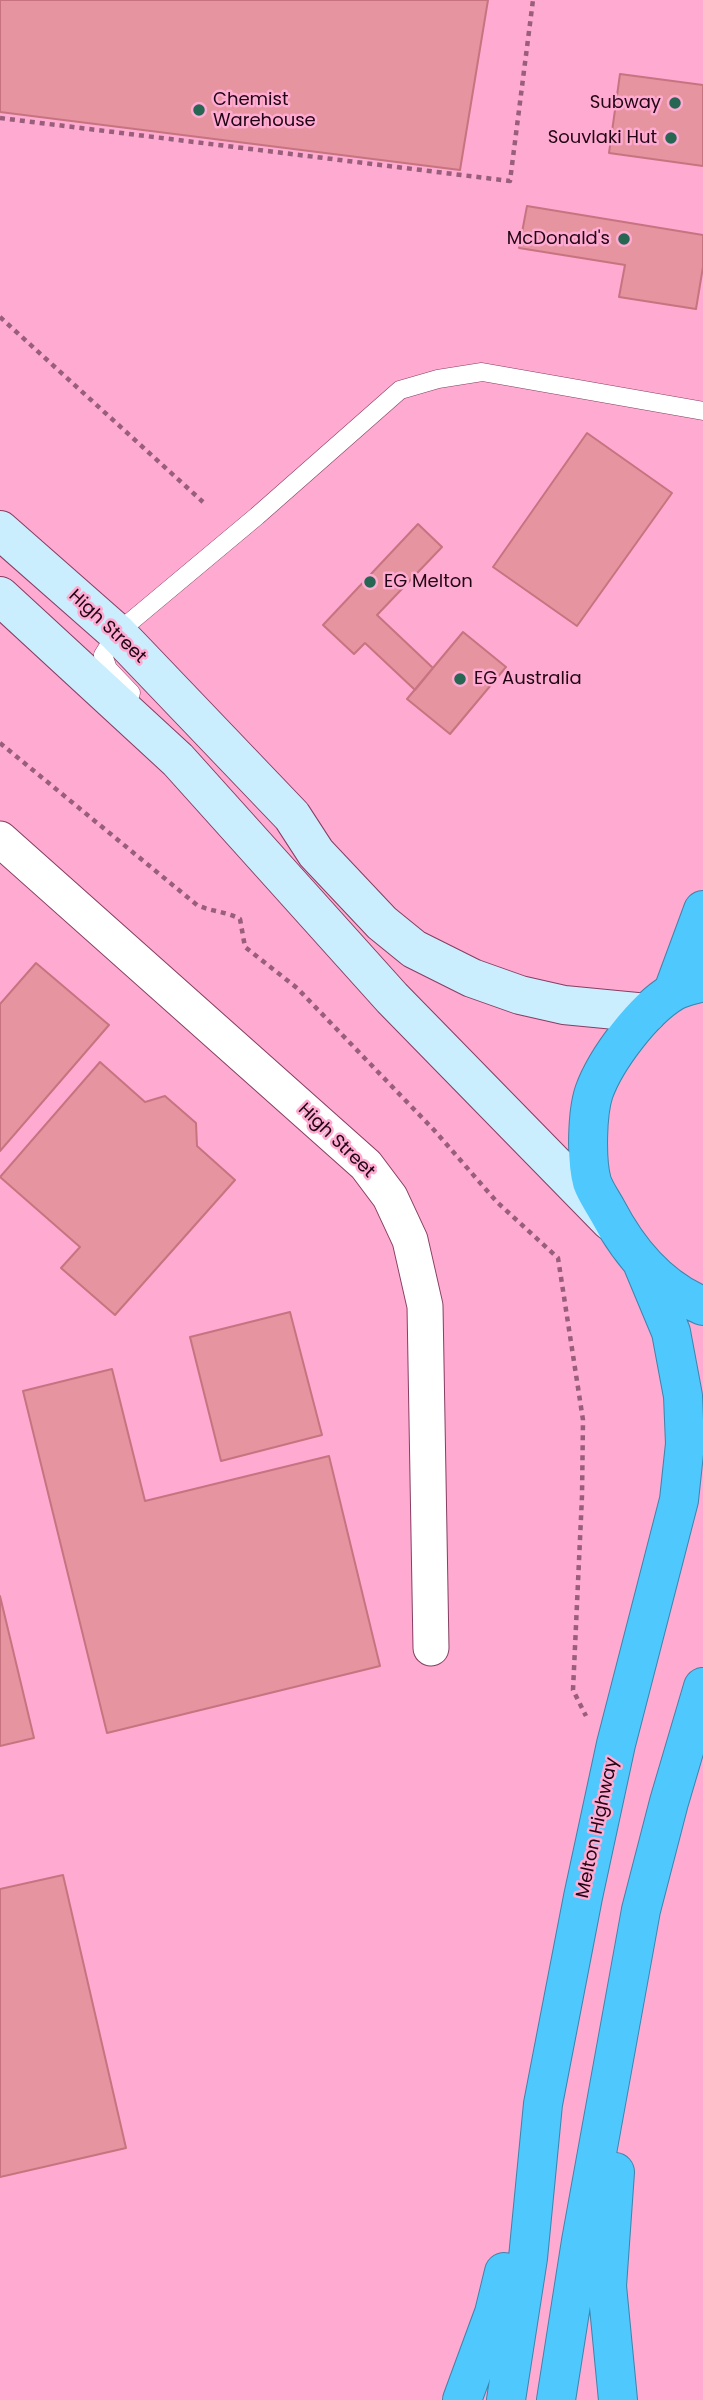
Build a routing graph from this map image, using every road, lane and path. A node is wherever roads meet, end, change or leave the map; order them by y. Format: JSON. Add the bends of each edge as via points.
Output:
{"nodes":[{"id":1,"x":533,"y":0,"type":"edge"},
{"id":2,"x":0,"y":118,"type":"edge"},
{"id":3,"x":0,"y":317,"type":"edge"},
{"id":4,"x":703,"y":411,"type":"edge"},
{"id":5,"x":203,"y":502,"type":"dead end"},
{"id":6,"x":0,"y":530,"type":"edge"},
{"id":7,"x":0,"y":596,"type":"edge"},
{"id":8,"x":117,"y":634,"type":"junction"},
{"id":9,"x":178,"y":760,"type":"junction"},
{"id":10,"x":0,"y":839,"type":"edge"},
{"id":11,"x":703,"y":910,"type":"edge"},
{"id":12,"x":674,"y":996,"type":"edge"},
{"id":13,"x":616,"y":1228,"type":"junction"},
{"id":14,"x":643,"y":1265,"type":"junction"},
{"id":15,"x":703,"y":1306,"type":"edge"},
{"id":16,"x":431,"y":1648,"type":"dead end"},
{"id":17,"x":703,"y":1687,"type":"edge"},
{"id":18,"x":630,"y":1968,"type":"junction"},
{"id":19,"x":543,"y":2104,"type":"junction"},
{"id":20,"x":462,"y":2400,"type":"edge"},
{"id":21,"x":506,"y":2400,"type":"edge"},
{"id":22,"x":556,"y":2400,"type":"edge"},
{"id":23,"x":618,"y":2400,"type":"edge"}],
"edges":[{"from":1,"to":2,"type":"path","via":[[510,181]]},
{"from":3,"to":5,"type":"path"},
{"from":4,"to":8,"type":"lane","via":[[482,372],[400,390]]},
{"from":6,"to":8,"type":"main road","name":"High Street"},
{"from":7,"to":9,"type":"main road"},
{"from":8,"to":9,"type":"lane","via":[[103,655],[108,668],[172,735]]},
{"from":8,"to":12,"type":"main road","name":"High Street","via":[[292,816],[316,853],[414,949],[472,978],[564,1005]]},
{"from":9,"to":13,"type":"main road","via":[[392,998]]},
{"from":10,"to":16,"type":"street","name":"High Street","via":[[366,1165],[390,1196],[410,1240],[425,1306]]},
{"from":11,"to":12,"type":"highway","name":"Melton Highway"},
{"from":12,"to":13,"type":"highway","name":"Melton Highway","via":[[620,1044],[594,1092],[587,1143],[592,1182]]},
{"from":13,"to":14,"type":"highway","name":"Melton Highway"},
{"from":14,"to":15,"type":"highway","name":"Melton Highway","via":[[682,1297]]},
{"from":14,"to":19,"type":"highway","name":"Melton Highway","via":[[671,1332],[683,1396],[685,1444],[679,1500],[616,1744]]},
{"from":17,"to":18,"type":"highway","via":[[662,1829]]},
{"from":18,"to":22,"type":"highway"},
{"from":18,"to":23,"type":"highway","via":[[607,2286]]},
{"from":19,"to":20,"type":"highway","via":[[494,2313]]},
{"from":19,"to":21,"type":"highway","name":"Melton Highway","via":[[528,2258]]}]}
